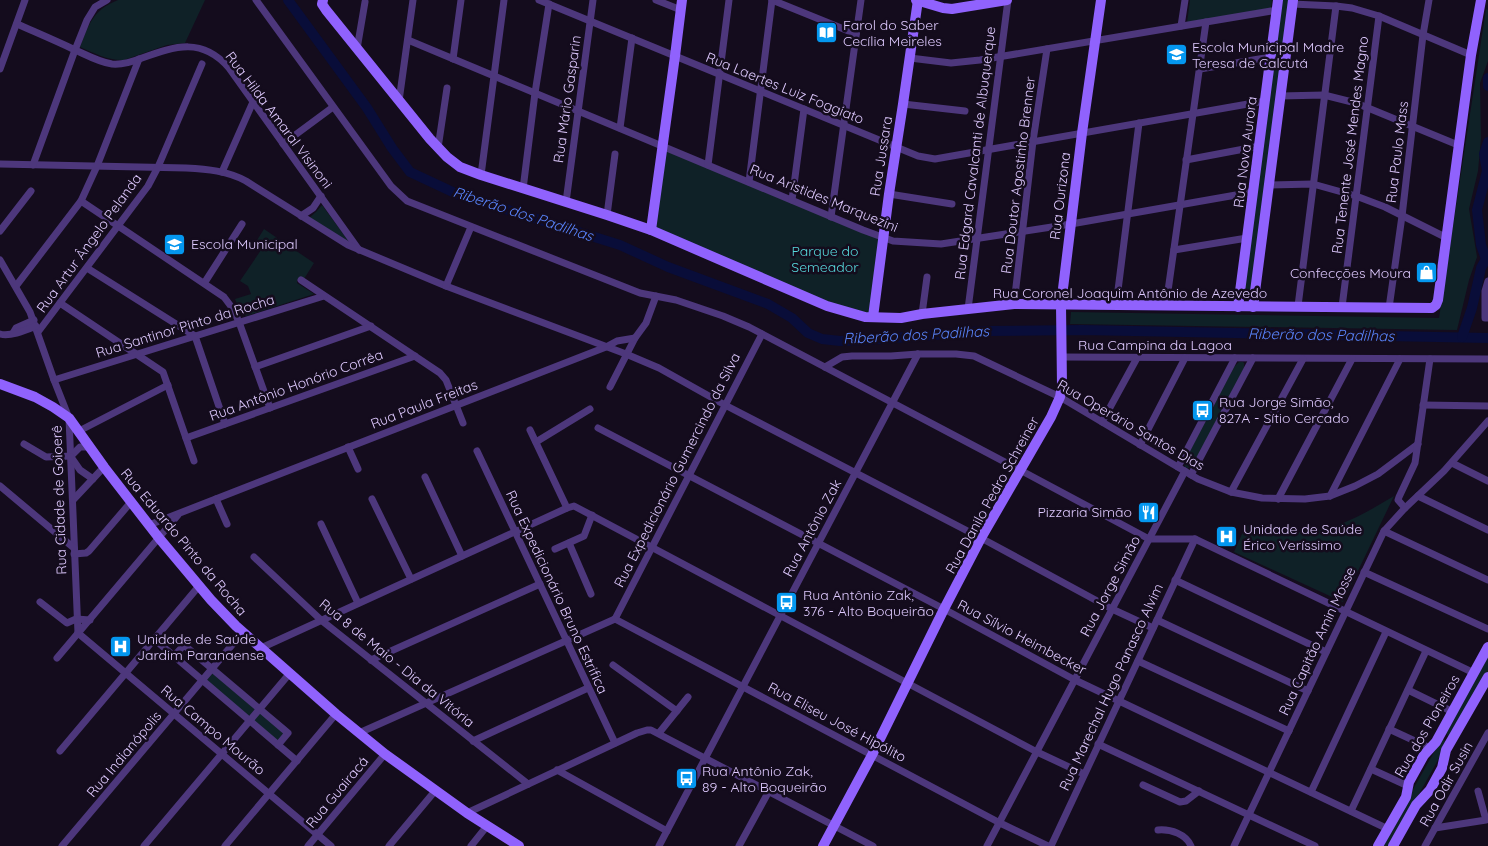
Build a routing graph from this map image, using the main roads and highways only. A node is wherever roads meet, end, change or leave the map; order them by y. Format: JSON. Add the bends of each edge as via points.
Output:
{"nodes":[{"id":1,"x":917,"y":0,"type":"edge"},
{"id":2,"x":1007,"y":0,"type":"edge"},
{"id":3,"x":1101,"y":0,"type":"edge"},
{"id":4,"x":1482,"y":0,"type":"edge"},
{"id":5,"x":322,"y":2,"type":"edge"},
{"id":6,"x":1292,"y":2,"type":"edge"},
{"id":7,"x":1488,"y":2,"type":"edge"},
{"id":8,"x":681,"y":5,"type":"edge"},
{"id":9,"x":1278,"y":5,"type":"edge"},
{"id":10,"x":1289,"y":30,"type":"junction"},
{"id":11,"x":1274,"y":32,"type":"junction"},
{"id":12,"x":1273,"y":45,"type":"junction"},
{"id":13,"x":1287,"y":45,"type":"junction"},
{"id":14,"x":650,"y":230,"type":"junction"},
{"id":15,"x":1064,"y":301,"type":"junction"},
{"id":16,"x":1238,"y":307,"type":"junction"},
{"id":17,"x":1253,"y":307,"type":"junction"},
{"id":18,"x":873,"y":317,"type":"junction"},
{"id":19,"x":0,"y":384,"type":"edge"},
{"id":20,"x":1060,"y":397,"type":"joint"},
{"id":21,"x":1488,"y":647,"type":"edge"},
{"id":22,"x":1487,"y":681,"type":"edge"},
{"id":23,"x":1442,"y":731,"type":"junction"},
{"id":24,"x":1454,"y":737,"type":"junction"},
{"id":25,"x":519,"y":846,"type":"edge"},
{"id":26,"x":823,"y":846,"type":"edge"},
{"id":27,"x":1378,"y":846,"type":"edge"},
{"id":28,"x":1393,"y":846,"type":"edge"}],
"edges":[{"from":1,"to":2,"type":"main road","via":[[952,9]]},
{"from":1,"to":18,"type":"main road","name":"Rua Jussara"},
{"from":3,"to":15,"type":"main road","name":"Rua Ourizona","via":[[1082,133]]},
{"from":4,"to":7,"type":"main road"},
{"from":4,"to":17,"type":"main road","name":"Rua Coronel Joaquim Antônio de Azevedo","via":[[1470,55],[1436,305],[1432,308]]},
{"from":5,"to":14,"type":"main road","name":"Rua Coronel Joaquim Antônio de Azevedo","via":[[356,49],[438,148],[460,167]]},
{"from":6,"to":10,"type":"main road","name":"Rua Nova Aurora"},
{"from":8,"to":14,"type":"main road"},
{"from":9,"to":11,"type":"main road","name":"Rua Nova Aurora"},
{"from":10,"to":11,"type":"main road","via":[[1284,34]]},
{"from":10,"to":13,"type":"main road","name":"Rua Nova Aurora"},
{"from":11,"to":12,"type":"main road","name":"Rua Nova Aurora"},
{"from":12,"to":13,"type":"main road","via":[[1283,41]]},
{"from":12,"to":16,"type":"main road","name":"Rua Nova Aurora"},
{"from":13,"to":17,"type":"main road","name":"Rua Nova Aurora"},
{"from":14,"to":18,"type":"main road","name":"Rua Coronel Joaquim Antônio de Azevedo","via":[[827,306]]},
{"from":15,"to":16,"type":"main road","name":"Rua Coronel Joaquim Antônio de Azevedo","via":[[1116,306]]},
{"from":15,"to":18,"type":"main road","name":"Rua Coronel Joaquim Antônio de Azevedo","via":[[900,318]]},
{"from":15,"to":20,"type":"main road","name":"Rua Ourizona"},
{"from":16,"to":17,"type":"main road","name":"Rua Coronel Joaquim Antônio de Azevedo"},
{"from":19,"to":25,"type":"main road","name":"Rua Eduardo Pinto da Rocha","via":[[35,397],[69,418],[159,538],[219,609],[243,632],[385,754]]},
{"from":20,"to":26,"type":"main road","name":"Rua Danilo Pedro Schreiner","via":[[981,538]]},
{"from":21,"to":23,"type":"main road","name":"Rua dos Pioneiros"},
{"from":22,"to":24,"type":"main road","name":"Rua dos Pioneiros"},
{"from":23,"to":24,"type":"main road","via":[[1445,737]]},
{"from":23,"to":27,"type":"main road","name":"Rua dos Pioneiros","via":[[1424,755],[1406,797]]},
{"from":24,"to":28,"type":"main road","name":"Rua dos Pioneiros","via":[[1434,784],[1416,805]]}]}
